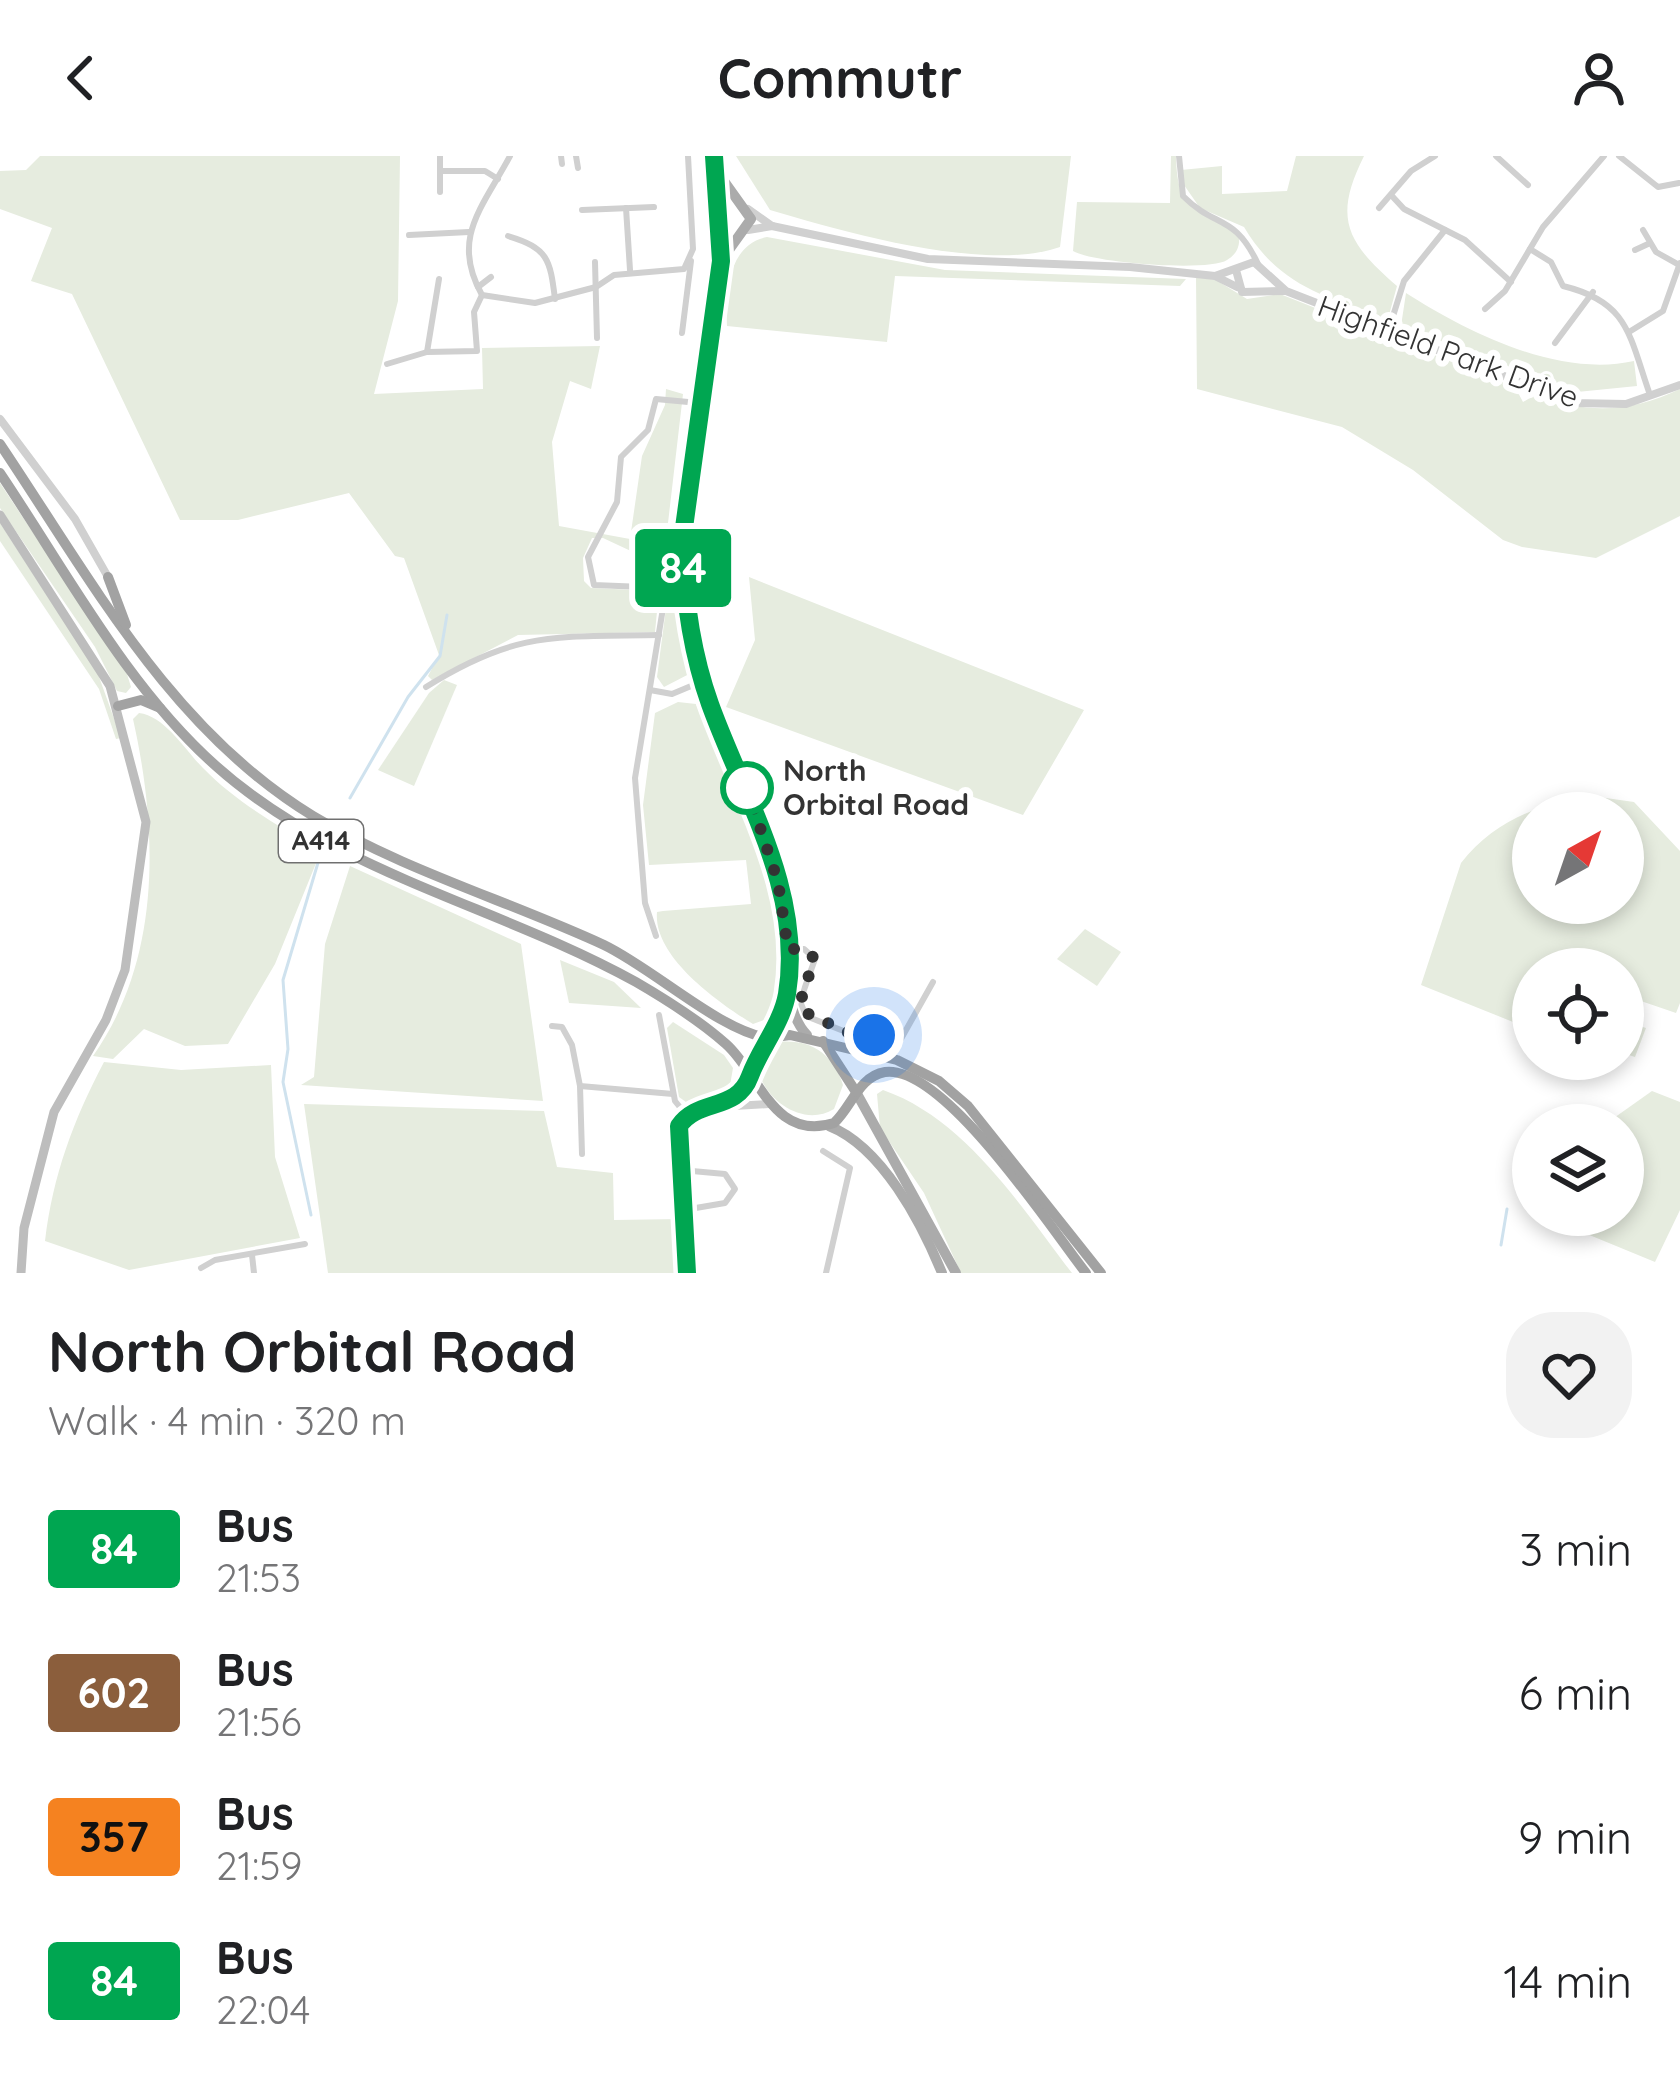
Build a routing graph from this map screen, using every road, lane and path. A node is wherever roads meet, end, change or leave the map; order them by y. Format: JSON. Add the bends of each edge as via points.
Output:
{"nodes":[{"id":1,"x":440,"y":156,"type":"edge"},
{"id":2,"x":510,"y":156,"type":"edge"},
{"id":3,"x":576,"y":156,"type":"edge"},
{"id":4,"x":688,"y":156,"type":"edge"},
{"id":5,"x":1179,"y":156,"type":"edge"},
{"id":6,"x":1435,"y":156,"type":"edge"},
{"id":7,"x":1496,"y":156,"type":"edge"},
{"id":8,"x":1604,"y":156,"type":"edge"},
{"id":9,"x":1619,"y":156,"type":"edge"},
{"id":10,"x":715,"y":163,"type":"edge"},
{"id":11,"x":578,"y":168,"type":"dead end"},
{"id":12,"x":441,"y":171,"type":"junction"},
{"id":13,"x":498,"y":178,"type":"junction"},
{"id":14,"x":1680,"y":183,"type":"edge"},
{"id":15,"x":1528,"y":185,"type":"dead end"},
{"id":16,"x":440,"y":192,"type":"dead end"},
{"id":17,"x":1393,"y":196,"type":"junction"},
{"id":18,"x":743,"y":206,"type":"junction"},
{"id":19,"x":654,"y":207,"type":"dead end"},
{"id":20,"x":626,"y":208,"type":"junction"},
{"id":21,"x":1379,"y":208,"type":"dead end"},
{"id":22,"x":582,"y":210,"type":"dead end"},
{"id":23,"x":718,"y":211,"type":"junction"},
{"id":24,"x":772,"y":226,"type":"junction"},
{"id":25,"x":719,"y":230,"type":"junction"},
{"id":26,"x":1445,"y":230,"type":"junction"},
{"id":27,"x":1643,"y":230,"type":"dead end"},
{"id":28,"x":469,"y":232,"type":"junction"},
{"id":29,"x":743,"y":233,"type":"junction"},
{"id":30,"x":409,"y":235,"type":"dead end"},
{"id":31,"x":508,"y":236,"type":"dead end"},
{"id":32,"x":1247,"y":243,"type":"junction"},
{"id":33,"x":1648,"y":244,"type":"junction"},
{"id":34,"x":1530,"y":249,"type":"junction"},
{"id":35,"x":1635,"y":250,"type":"dead end"},
{"id":36,"x":691,"y":261,"type":"junction"},
{"id":37,"x":721,"y":261,"type":"junction"},
{"id":38,"x":595,"y":262,"type":"dead end"},
{"id":39,"x":1258,"y":264,"type":"junction"},
{"id":40,"x":1680,"y":264,"type":"edge"},
{"id":41,"x":1239,"y":267,"type":"junction"},
{"id":42,"x":630,"y":271,"type":"junction"},
{"id":43,"x":1267,"y":275,"type":"junction"},
{"id":44,"x":1215,"y":276,"type":"junction"},
{"id":45,"x":491,"y":277,"type":"dead end"},
{"id":46,"x":439,"y":279,"type":"dead end"},
{"id":47,"x":1510,"y":282,"type":"junction"},
{"id":48,"x":596,"y":287,"type":"junction"},
{"id":49,"x":1237,"y":287,"type":"junction"},
{"id":50,"x":1261,"y":290,"type":"junction"},
{"id":51,"x":480,"y":291,"type":"junction"},
{"id":52,"x":1286,"y":291,"type":"junction"},
{"id":53,"x":1593,"y":292,"type":"junction"},
{"id":54,"x":555,"y":299,"type":"junction"},
{"id":55,"x":1485,"y":309,"type":"dead end"},
{"id":56,"x":1571,"y":325,"type":"junction"},
{"id":57,"x":1388,"y":332,"type":"junction"},
{"id":58,"x":1579,"y":332,"type":"dead end"},
{"id":59,"x":682,"y":333,"type":"dead end"},
{"id":60,"x":1627,"y":333,"type":"junction"},
{"id":61,"x":597,"y":338,"type":"dead end"},
{"id":62,"x":1556,"y":343,"type":"dead end"},
{"id":63,"x":427,"y":352,"type":"junction"},
{"id":64,"x":387,"y":364,"type":"dead end"},
{"id":65,"x":1680,"y":385,"type":"edge"},
{"id":66,"x":1651,"y":398,"type":"junction"},
{"id":67,"x":699,"y":403,"type":"junction"},
{"id":68,"x":0,"y":419,"type":"edge"},
{"id":69,"x":0,"y":444,"type":"edge"},
{"id":70,"x":0,"y":473,"type":"edge"},
{"id":71,"x":0,"y":515,"type":"edge"},
{"id":72,"x":108,"y":578,"type":"joint"},
{"id":73,"x":129,"y":635,"type":"junction"},
{"id":74,"x":659,"y":635,"type":"junction"},
{"id":75,"x":129,"y":664,"type":"junction"},
{"id":76,"x":703,"y":681,"type":"junction"},
{"id":77,"x":425,"y":687,"type":"dead end"},
{"id":78,"x":649,"y":689,"type":"junction"},
{"id":79,"x":124,"y":703,"type":"junction"},
{"id":80,"x":163,"y":709,"type":"junction"},
{"id":81,"x":656,"y":935,"type":"dead end"},
{"id":82,"x":788,"y":949,"type":"junction"},
{"id":83,"x":933,"y":982,"type":"dead end"},
{"id":84,"x":787,"y":999,"type":"junction"},
{"id":85,"x":659,"y":1015,"type":"dead end"},
{"id":86,"x":552,"y":1026,"type":"dead end"},
{"id":87,"x":807,"y":1035,"type":"junction"},
{"id":88,"x":770,"y":1037,"type":"junction"},
{"id":89,"x":823,"y":1041,"type":"junction"},
{"id":90,"x":750,"y":1076,"type":"junction"},
{"id":91,"x":580,"y":1086,"type":"junction"},
{"id":92,"x":856,"y":1091,"type":"junction"},
{"id":93,"x":673,"y":1094,"type":"junction"},
{"id":94,"x":730,"y":1102,"type":"junction"},
{"id":95,"x":769,"y":1104,"type":"junction"},
{"id":96,"x":687,"y":1116,"type":"junction"},
{"id":97,"x":829,"y":1126,"type":"junction"},
{"id":98,"x":823,"y":1150,"type":"dead end"},
{"id":99,"x":582,"y":1154,"type":"dead end"},
{"id":100,"x":681,"y":1170,"type":"junction"},
{"id":101,"x":684,"y":1210,"type":"junction"},
{"id":102,"x":305,"y":1244,"type":"dead end"},
{"id":103,"x":252,"y":1256,"type":"junction"},
{"id":104,"x":201,"y":1268,"type":"dead end"},
{"id":105,"x":21,"y":1273,"type":"edge"},
{"id":106,"x":254,"y":1273,"type":"edge"},
{"id":107,"x":687,"y":1273,"type":"edge"},
{"id":108,"x":826,"y":1273,"type":"edge"},
{"id":109,"x":942,"y":1273,"type":"edge"},
{"id":110,"x":956,"y":1273,"type":"edge"},
{"id":111,"x":1086,"y":1273,"type":"edge"},
{"id":112,"x":1101,"y":1273,"type":"edge"}],
"edges":[{"from":1,"to":12,"type":"street"},
{"from":2,"to":13,"type":"street"},
{"from":3,"to":11,"type":"street"},
{"from":4,"to":36,"type":"street"},
{"from":5,"to":32,"type":"street","via":[[1183,196],[1240,230]]},
{"from":6,"to":17,"type":"street"},
{"from":7,"to":15,"type":"street"},
{"from":8,"to":34,"type":"street"},
{"from":9,"to":14,"type":"street","via":[[1658,187]]},
{"from":10,"to":18,"type":"main road"},
{"from":10,"to":23,"type":"main road"},
{"from":12,"to":13,"type":"street"},
{"from":12,"to":16,"type":"street"},
{"from":13,"to":28,"type":"street"},
{"from":17,"to":21,"type":"street"},
{"from":17,"to":26,"type":"street"},
{"from":18,"to":23,"type":"main road"},
{"from":18,"to":24,"type":"street","name":"Highfield Park Drive"},
{"from":18,"to":29,"type":"main road"},
{"from":19,"to":20,"type":"street"},
{"from":20,"to":22,"type":"street"},
{"from":20,"to":42,"type":"street"},
{"from":23,"to":25,"type":"main road"},
{"from":24,"to":29,"type":"street","name":"Highfield Park Drive"},
{"from":24,"to":44,"type":"street","name":"Highfield Park Drive","via":[[947,262]]},
{"from":25,"to":29,"type":"main road"},
{"from":25,"to":37,"type":"main road"},
{"from":26,"to":47,"type":"street"},
{"from":26,"to":57,"type":"street","via":[[1404,281]]},
{"from":27,"to":33,"type":"street"},
{"from":28,"to":30,"type":"street"},
{"from":28,"to":51,"type":"street","via":[[469,270]]},
{"from":29,"to":37,"type":"main road"},
{"from":31,"to":54,"type":"street","via":[[550,257]]},
{"from":32,"to":39,"type":"street"},
{"from":32,"to":41,"type":"street"},
{"from":33,"to":35,"type":"street"},
{"from":33,"to":40,"type":"street"},
{"from":34,"to":47,"type":"street"},
{"from":34,"to":53,"type":"street","via":[[1551,262],[1563,286]]},
{"from":36,"to":42,"type":"street","via":[[684,269]]},
{"from":36,"to":59,"type":"street"},
{"from":37,"to":67,"type":"main road"},
{"from":38,"to":48,"type":"street"},
{"from":39,"to":41,"type":"street","name":"Highfield Park Drive"},
{"from":39,"to":43,"type":"street","name":"Highfield Park Drive"},
{"from":40,"to":60,"type":"street","via":[[1664,311]]},
{"from":41,"to":44,"type":"street","name":"Highfield Park Drive"},
{"from":41,"to":49,"type":"street"},
{"from":42,"to":48,"type":"street"},
{"from":43,"to":50,"type":"street"},
{"from":43,"to":52,"type":"street","name":"Highfield Park Drive"},
{"from":44,"to":49,"type":"street","name":"Highfield Park Drive"},
{"from":45,"to":51,"type":"street"},
{"from":46,"to":63,"type":"street"},
{"from":47,"to":55,"type":"street"},
{"from":48,"to":54,"type":"street"},
{"from":48,"to":61,"type":"street"},
{"from":49,"to":50,"type":"street","name":"Highfield Park Drive"},
{"from":50,"to":52,"type":"street","name":"Highfield Park Drive"},
{"from":51,"to":54,"type":"street","via":[[518,303]]},
{"from":51,"to":63,"type":"street","via":[[476,351]]},
{"from":52,"to":57,"type":"street","name":"Highfield Park Drive"},
{"from":53,"to":56,"type":"street"},
{"from":53,"to":60,"type":"street"},
{"from":56,"to":58,"type":"street"},
{"from":56,"to":62,"type":"street"},
{"from":57,"to":66,"type":"street","name":"Highfield Park Drive","via":[[1573,403]]},
{"from":60,"to":66,"type":"street"},
{"from":63,"to":64,"type":"street"},
{"from":65,"to":66,"type":"street","name":"Highfield Park Drive"},
{"from":67,"to":74,"type":"street","via":[[651,404],[648,430],[621,457],[617,502],[588,556],[594,585],[667,586]]},
{"from":67,"to":76,"type":"main road","via":[[682,542]]},
{"from":68,"to":72,"type":"street"},
{"from":69,"to":73,"type":"highway","number":"A414"},
{"from":70,"to":75,"type":"highway","number":"A414"},
{"from":71,"to":79,"type":"main road"},
{"from":72,"to":73,"type":"highway"},
{"from":73,"to":88,"type":"highway","number":"A414","via":[[204,730],[315,817],[605,946],[738,1030]]},
{"from":74,"to":77,"type":"street","via":[[524,639],[472,657]]},
{"from":74,"to":78,"type":"street"},
{"from":75,"to":79,"type":"highway","via":[[136,687]]},
{"from":75,"to":80,"type":"highway","number":"A414"},
{"from":76,"to":78,"type":"street","via":[[672,694]]},
{"from":76,"to":82,"type":"main road","via":[[765,834]]},
{"from":78,"to":81,"type":"street","via":[[636,802],[645,903]]},
{"from":79,"to":80,"type":"highway"},
{"from":79,"to":105,"type":"main road","via":[[146,822],[136,923],[112,1007],[54,1112],[24,1228]]},
{"from":80,"to":90,"type":"highway","number":"A414","via":[[215,765],[294,825],[633,980],[726,1044]]},
{"from":82,"to":83,"type":"street","via":[[815,959],[800,1001],[806,1016],[856,1036],[889,1033],[898,1043]]},
{"from":82,"to":84,"type":"main road"},
{"from":84,"to":87,"type":"main road"},
{"from":84,"to":88,"type":"main road"},
{"from":85,"to":93,"type":"street"},
{"from":86,"to":91,"type":"street","via":[[567,1032]]},
{"from":87,"to":88,"type":"highway"},
{"from":87,"to":89,"type":"highway"},
{"from":88,"to":90,"type":"highway"},
{"from":89,"to":92,"type":"highway"},
{"from":89,"to":112,"type":"highway","via":[[912,1066],[953,1092]]},
{"from":90,"to":94,"type":"street"},
{"from":90,"to":95,"type":"highway"},
{"from":91,"to":93,"type":"street"},
{"from":91,"to":99,"type":"street"},
{"from":92,"to":97,"type":"highway"},
{"from":92,"to":110,"type":"main road"},
{"from":92,"to":111,"type":"highway","via":[[891,1072],[945,1100]]},
{"from":93,"to":96,"type":"street"},
{"from":94,"to":95,"type":"street"},
{"from":94,"to":96,"type":"street"},
{"from":95,"to":97,"type":"highway","via":[[804,1125]]},
{"from":96,"to":100,"type":"street","via":[[678,1130]]},
{"from":97,"to":109,"type":"main road","via":[[870,1156]]},
{"from":98,"to":108,"type":"street","via":[[850,1168]]},
{"from":100,"to":101,"type":"street"},
{"from":100,"to":101,"type":"street","via":[[725,1174],[735,1185],[724,1203]]},
{"from":101,"to":107,"type":"street"},
{"from":102,"to":103,"type":"street"},
{"from":103,"to":104,"type":"street"},
{"from":103,"to":106,"type":"street"}]}
